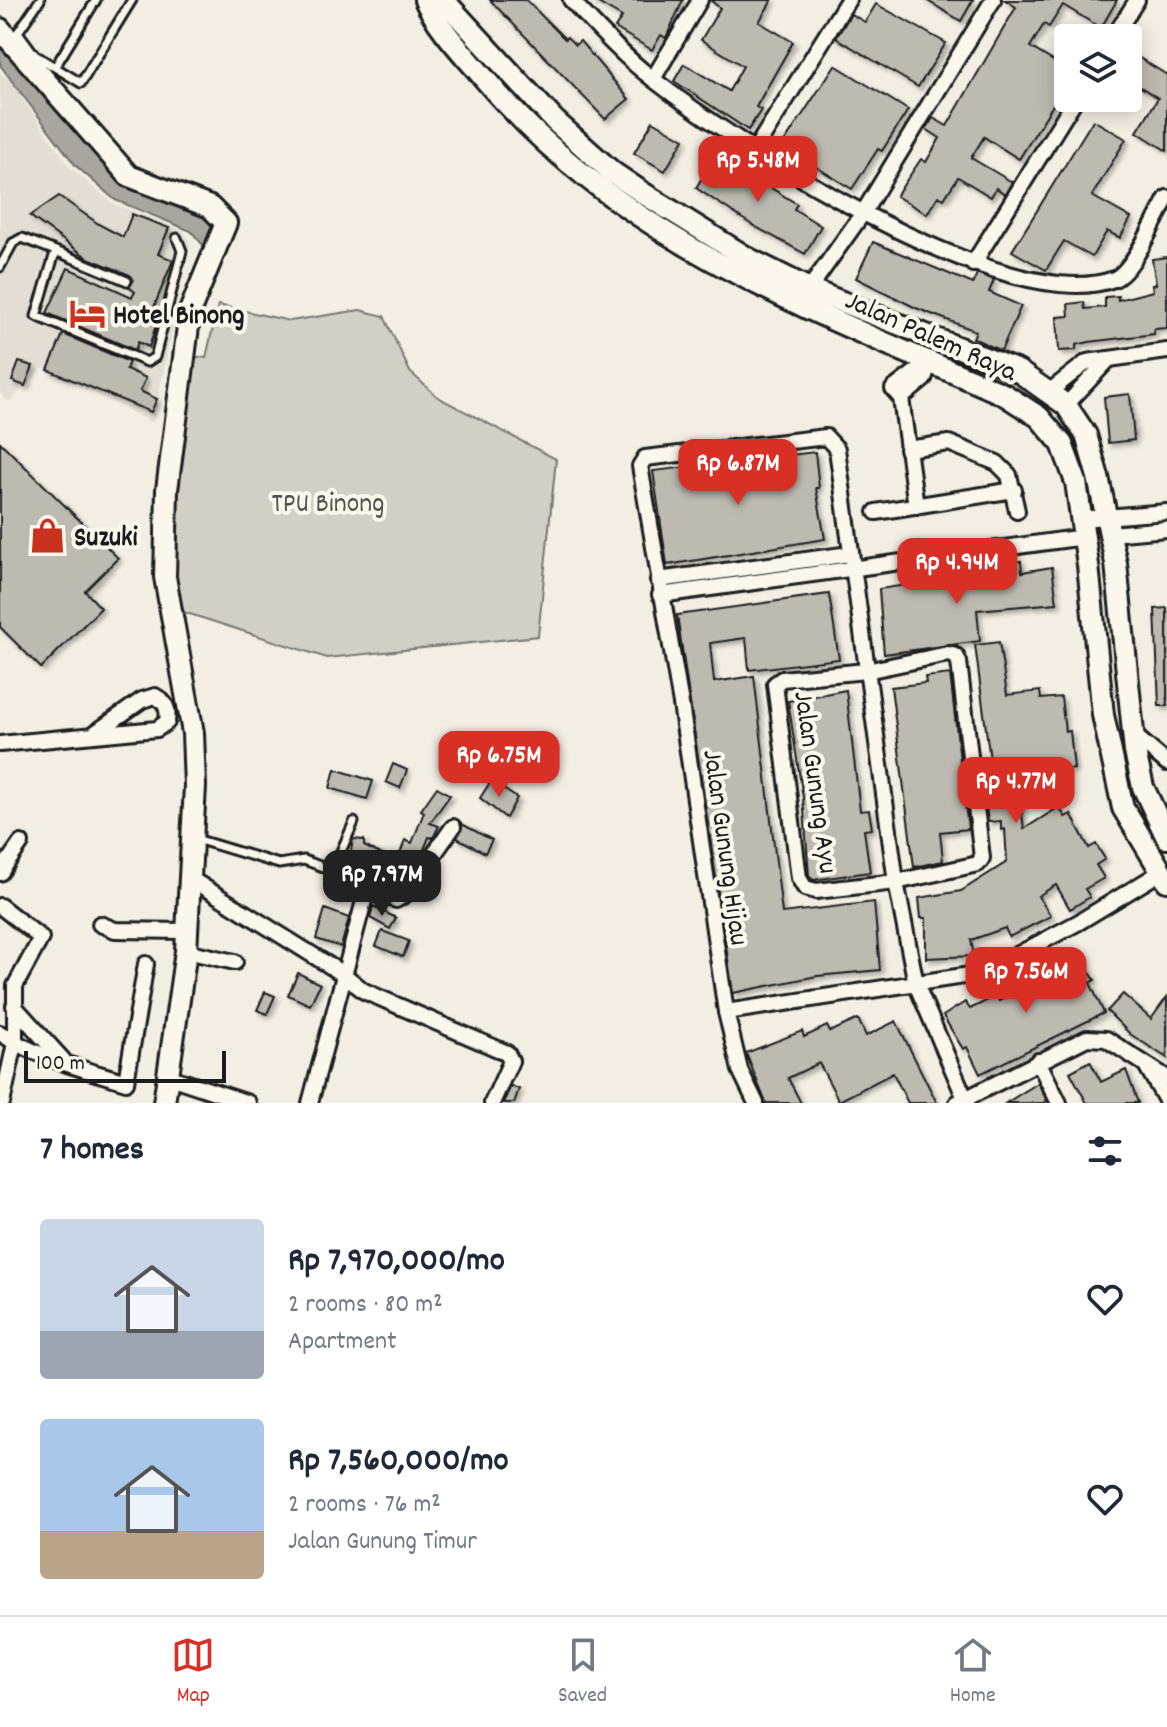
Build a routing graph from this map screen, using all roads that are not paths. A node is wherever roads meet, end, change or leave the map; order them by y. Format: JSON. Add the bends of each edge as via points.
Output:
{"nodes":[{"id":1,"x":40,"y":0,"type":"edge"},
{"id":2,"x":96,"y":0,"type":"edge"},
{"id":3,"x":132,"y":0,"type":"edge"},
{"id":4,"x":425,"y":0,"type":"edge"},
{"id":5,"x":440,"y":0,"type":"edge"},
{"id":6,"x":571,"y":0,"type":"edge"},
{"id":7,"x":700,"y":0,"type":"edge"},
{"id":8,"x":848,"y":0,"type":"edge"},
{"id":9,"x":993,"y":0,"type":"edge"},
{"id":10,"x":1137,"y":0,"type":"edge"},
{"id":11,"x":1122,"y":24,"type":"edge"},
{"id":12,"x":0,"y":29,"type":"edge"},
{"id":13,"x":55,"y":67,"type":"junction"},
{"id":14,"x":653,"y":79,"type":"junction"},
{"id":15,"x":1067,"y":112,"type":"edge"},
{"id":16,"x":756,"y":148,"type":"junction"},
{"id":17,"x":1167,"y":198,"type":"edge"},
{"id":18,"x":863,"y":213,"type":"junction"},
{"id":19,"x":177,"y":238,"type":"dead end"},
{"id":20,"x":58,"y":252,"type":"junction"},
{"id":21,"x":973,"y":264,"type":"junction"},
{"id":22,"x":0,"y":267,"type":"edge"},
{"id":23,"x":127,"y":281,"type":"dead end"},
{"id":24,"x":809,"y":289,"type":"junction"},
{"id":25,"x":939,"y":340,"type":"junction"},
{"id":26,"x":1167,"y":351,"type":"edge"},
{"id":27,"x":1109,"y":359,"type":"junction"},
{"id":28,"x":928,"y":366,"type":"junction"},
{"id":29,"x":1050,"y":391,"type":"junction"},
{"id":30,"x":1066,"y":405,"type":"junction"},
{"id":31,"x":907,"y":449,"type":"junction"},
{"id":32,"x":1014,"y":490,"type":"junction"},
{"id":33,"x":916,"y":506,"type":"junction"},
{"id":34,"x":1017,"y":511,"type":"dead end"},
{"id":35,"x":876,"y":512,"type":"dead end"},
{"id":36,"x":1167,"y":512,"type":"edge"},
{"id":37,"x":1167,"y":529,"type":"edge"},
{"id":38,"x":1110,"y":533,"type":"junction"},
{"id":39,"x":1084,"y":535,"type":"junction"},
{"id":40,"x":851,"y":560,"type":"junction"},
{"id":41,"x":659,"y":588,"type":"junction"},
{"id":42,"x":866,"y":671,"type":"junction"},
{"id":43,"x":95,"y":733,"type":"junction"},
{"id":44,"x":1135,"y":736,"type":"junction"},
{"id":45,"x":0,"y":744,"type":"edge"},
{"id":46,"x":1167,"y":763,"type":"edge"},
{"id":47,"x":354,"y":822,"type":"dead end"},
{"id":48,"x":453,"y":827,"type":"dead end"},
{"id":49,"x":1167,"y":838,"type":"edge"},
{"id":50,"x":194,"y":839,"type":"junction"},
{"id":51,"x":21,"y":843,"type":"dead end"},
{"id":52,"x":0,"y":873,"type":"edge"},
{"id":53,"x":1164,"y":876,"type":"edge"},
{"id":54,"x":191,"y":879,"type":"junction"},
{"id":55,"x":896,"y":882,"type":"junction"},
{"id":56,"x":0,"y":906,"type":"edge"},
{"id":57,"x":100,"y":924,"type":"dead end"},
{"id":58,"x":186,"y":941,"type":"junction"},
{"id":59,"x":235,"y":962,"type":"dead end"},
{"id":60,"x":146,"y":964,"type":"dead end"},
{"id":61,"x":343,"y":974,"type":"junction"},
{"id":62,"x":916,"y":984,"type":"junction"},
{"id":63,"x":14,"y":1006,"type":"junction"},
{"id":64,"x":726,"y":1012,"type":"junction"},
{"id":65,"x":0,"y":1033,"type":"edge"},
{"id":66,"x":15,"y":1043,"type":"junction"},
{"id":67,"x":1038,"y":1061,"type":"junction"},
{"id":68,"x":66,"y":1064,"type":"junction"},
{"id":69,"x":1145,"y":1064,"type":"junction"},
{"id":70,"x":170,"y":1077,"type":"junction"},
{"id":71,"x":1167,"y":1078,"type":"edge"},
{"id":72,"x":493,"y":1102,"type":"edge"},
{"id":73,"x":963,"y":1102,"type":"edge"},
{"id":74,"x":1167,"y":1102,"type":"edge"},
{"id":75,"x":2,"y":1103,"type":"edge"},
{"id":76,"x":164,"y":1103,"type":"edge"},
{"id":77,"x":248,"y":1103,"type":"edge"},
{"id":78,"x":310,"y":1103,"type":"edge"},
{"id":79,"x":756,"y":1103,"type":"edge"},
{"id":80,"x":1059,"y":1103,"type":"edge"}],
"edges":[{"from":1,"to":13,"type":"lane","via":[[18,32],[35,55]]},
{"from":2,"to":13,"type":"lane"},
{"from":3,"to":13,"type":"lane","via":[[81,83]]},
{"from":4,"to":28,"type":"street","name":"Jalan Palem Raya","via":[[437,22],[509,108],[583,176],[661,231],[765,291]]},
{"from":5,"to":24,"type":"street","name":"Jalan Palem Raya","via":[[555,121],[612,172],[749,259]]},
{"from":6,"to":14,"type":"street"},
{"from":7,"to":14,"type":"street"},
{"from":8,"to":16,"type":"street"},
{"from":9,"to":18,"type":"street"},
{"from":10,"to":11,"type":"street"},
{"from":12,"to":50,"type":"street","via":[[123,170],[210,207],[226,223],[190,311],[165,528],[165,577],[193,733]]},
{"from":14,"to":16,"type":"street"},
{"from":15,"to":21,"type":"street"},
{"from":16,"to":18,"type":"street"},
{"from":17,"to":21,"type":"street","via":[[1128,267],[1113,279],[1047,283]]},
{"from":18,"to":21,"type":"street"},
{"from":18,"to":24,"type":"street"},
{"from":19,"to":20,"type":"lane","via":[[182,251],[155,357],[145,363],[36,316]]},
{"from":20,"to":22,"type":"lane","via":[[22,238],[13,243]]},
{"from":20,"to":23,"type":"lane"},
{"from":24,"to":25,"type":"street","name":"Jalan Palem Raya"},
{"from":25,"to":28,"type":"street"},
{"from":25,"to":29,"type":"street","name":"Jalan Palem Raya","via":[[1018,371]]},
{"from":26,"to":27,"type":"street"},
{"from":27,"to":29,"type":"street","via":[[1075,369]]},
{"from":27,"to":30,"type":"street"},
{"from":28,"to":31,"type":"street","via":[[924,379],[897,394]]},
{"from":28,"to":39,"type":"street","name":"Jalan Palem Raya","via":[[1005,395],[1039,417],[1062,444],[1076,482]]},
{"from":29,"to":30,"type":"street","name":"Jalan Palem Raya"},
{"from":30,"to":38,"type":"street","name":"Jalan Palem Raya","via":[[1086,435]]},
{"from":31,"to":32,"type":"street","via":[[949,443],[997,463]]},
{"from":31,"to":33,"type":"street"},
{"from":32,"to":33,"type":"street"},
{"from":32,"to":34,"type":"street"},
{"from":33,"to":35,"type":"street"},
{"from":36,"to":38,"type":"street"},
{"from":37,"to":38,"type":"street"},
{"from":38,"to":39,"type":"street"},
{"from":38,"to":39,"type":"street"},
{"from":38,"to":44,"type":"street","name":"Jalan Palem Raya"},
{"from":39,"to":40,"type":"street"},
{"from":39,"to":53,"type":"street","name":"Jalan Palem Raya","via":[[1103,715],[1123,808]]},
{"from":40,"to":41,"type":"street"},
{"from":40,"to":41,"type":"street","name":"Jalan Gunung Hijau","via":[[837,449],[830,439],[645,458],[640,469]]},
{"from":40,"to":42,"type":"street"},
{"from":41,"to":64,"type":"street","name":"Jalan Gunung Hijau"},
{"from":42,"to":55,"type":"street"},
{"from":42,"to":55,"type":"street","via":[[948,654],[959,662],[982,858],[978,864]]},
{"from":42,"to":55,"type":"street","name":"Jalan Gunung Ayu","via":[[775,684],[799,878],[805,888],[816,891]]},
{"from":43,"to":43,"type":"street","via":[[155,696],[169,713],[157,729]]},
{"from":43,"to":45,"type":"street"},
{"from":44,"to":46,"type":"street"},
{"from":44,"to":49,"type":"street","name":"Jalan Palem Raya","via":[[1143,787]]},
{"from":47,"to":50,"type":"lane","via":[[334,867],[328,869],[304,860],[279,864]]},
{"from":48,"to":61,"type":"street","via":[[406,894],[396,900],[375,892],[365,897]]},
{"from":50,"to":54,"type":"street"},
{"from":51,"to":52,"type":"street"},
{"from":53,"to":62,"type":"street","via":[[1009,962],[983,973]]},
{"from":54,"to":58,"type":"street"},
{"from":54,"to":61,"type":"street"},
{"from":55,"to":62,"type":"street"},
{"from":56,"to":63,"type":"street","via":[[41,938],[15,983]]},
{"from":57,"to":58,"type":"street"},
{"from":58,"to":59,"type":"street"},
{"from":58,"to":70,"type":"street"},
{"from":60,"to":68,"type":"street","via":[[126,1082]]},
{"from":61,"to":72,"type":"street","via":[[364,991],[510,1055]]},
{"from":61,"to":78,"type":"street"},
{"from":62,"to":64,"type":"street"},
{"from":62,"to":73,"type":"street"},
{"from":63,"to":66,"type":"street"},
{"from":63,"to":68,"type":"street"},
{"from":64,"to":79,"type":"street","name":"Jalan Gunung Hijau","via":[[740,1070]]},
{"from":65,"to":66,"type":"street"},
{"from":66,"to":68,"type":"street"},
{"from":66,"to":75,"type":"street"},
{"from":67,"to":69,"type":"street","via":[[1097,1037]]},
{"from":67,"to":73,"type":"street"},
{"from":67,"to":80,"type":"street"},
{"from":69,"to":71,"type":"street"},
{"from":69,"to":74,"type":"street"},
{"from":70,"to":76,"type":"street"},
{"from":70,"to":77,"type":"street"}]}
